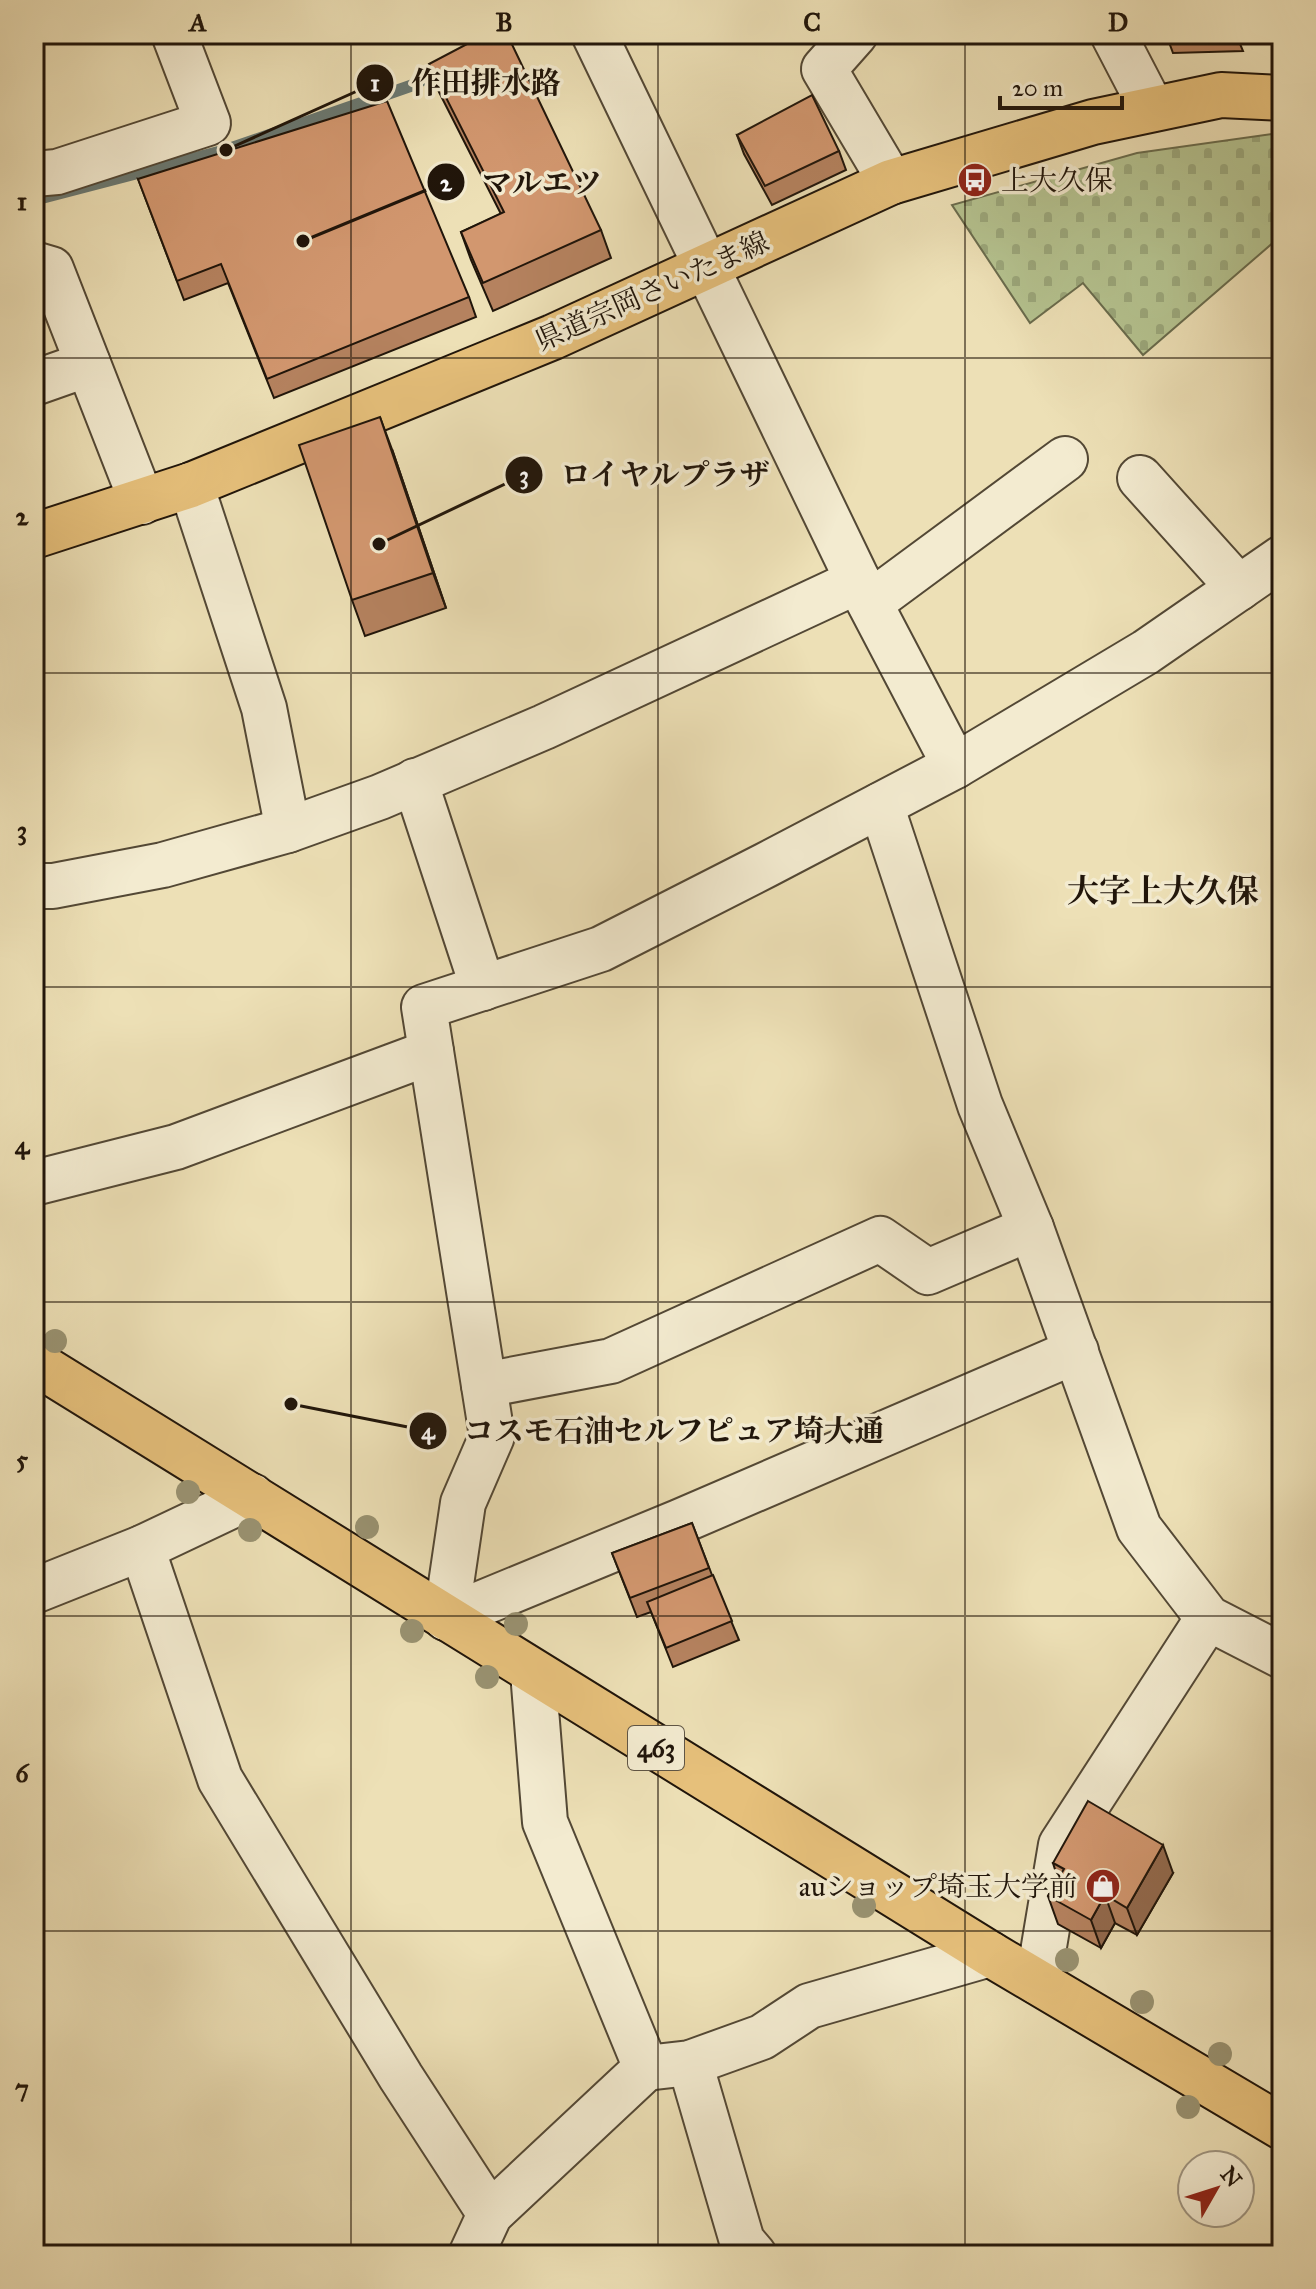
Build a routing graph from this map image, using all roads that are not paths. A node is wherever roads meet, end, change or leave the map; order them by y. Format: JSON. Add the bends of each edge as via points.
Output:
{"nodes":[{"id":1,"x":174,"y":34,"type":"edge"},
{"id":2,"x":594,"y":34,"type":"edge"},
{"id":3,"x":855,"y":34,"type":"edge"},
{"id":4,"x":1113,"y":34,"type":"edge"},
{"id":5,"x":1282,"y":98,"type":"edge"},
{"id":6,"x":1152,"y":109,"type":"junction"},
{"id":7,"x":34,"y":174,"type":"edge"},
{"id":8,"x":891,"y":182,"type":"junction"},
{"id":9,"x":34,"y":264,"type":"edge"},
{"id":10,"x":707,"y":266,"type":"junction"},
{"id":11,"x":88,"y":364,"type":"junction"},
{"id":12,"x":34,"y":383,"type":"edge"},
{"id":13,"x":1065,"y":459,"type":"dead end"},
{"id":14,"x":1140,"y":478,"type":"dead end"},
{"id":15,"x":191,"y":485,"type":"junction"},
{"id":16,"x":142,"y":502,"type":"junction"},
{"id":17,"x":34,"y":536,"type":"edge"},
{"id":18,"x":1282,"y":558,"type":"edge"},
{"id":19,"x":1239,"y":588,"type":"junction"},
{"id":20,"x":864,"y":592,"type":"junction"},
{"id":21,"x":955,"y":766,"type":"junction"},
{"id":22,"x":415,"y":781,"type":"junction"},
{"id":23,"x":881,"y":805,"type":"junction"},
{"id":24,"x":288,"y":830,"type":"junction"},
{"id":25,"x":34,"y":886,"type":"edge"},
{"id":26,"x":483,"y":988,"type":"junction"},
{"id":27,"x":431,"y":1052,"type":"junction"},
{"id":28,"x":34,"y":1183,"type":"edge"},
{"id":29,"x":1031,"y":1228,"type":"junction"},
{"id":30,"x":1076,"y":1351,"type":"junction"},
{"id":31,"x":34,"y":1362,"type":"edge"},
{"id":32,"x":484,"y":1385,"type":"junction"},
{"id":33,"x":252,"y":1496,"type":"junction"},
{"id":34,"x":142,"y":1548,"type":"junction"},
{"id":35,"x":34,"y":1591,"type":"edge"},
{"id":36,"x":446,"y":1618,"type":"junction"},
{"id":37,"x":1208,"y":1618,"type":"junction"},
{"id":38,"x":1282,"y":1656,"type":"edge"},
{"id":39,"x":533,"y":1672,"type":"junction"},
{"id":40,"x":990,"y":1954,"type":"junction"},
{"id":41,"x":1038,"y":1982,"type":"junction"},
{"id":42,"x":690,"y":2063,"type":"junction"},
{"id":43,"x":646,"y":2068,"type":"junction"},
{"id":44,"x":1282,"y":2127,"type":"edge"},
{"id":45,"x":490,"y":2214,"type":"junction"},
{"id":46,"x":471,"y":2255,"type":"edge"},
{"id":47,"x":754,"y":2255,"type":"edge"}],
"edges":[{"from":1,"to":7,"type":"street","via":[[208,123],[57,172]]},
{"from":2,"to":10,"type":"street"},
{"from":3,"to":8,"type":"street","via":[[824,69]]},
{"from":4,"to":6,"type":"street"},
{"from":5,"to":6,"type":"main road","name":"県道宗岡さいたま線","via":[[1221,95]]},
{"from":6,"to":8,"type":"main road","name":"県道宗岡さいたま線","via":[[1038,136]]},
{"from":8,"to":10,"type":"main road","name":"県道宗岡さいたま線"},
{"from":9,"to":11,"type":"street","via":[[51,269]]},
{"from":10,"to":15,"type":"main road","name":"県道宗岡さいたま線","via":[[553,337]]},
{"from":10,"to":20,"type":"street"},
{"from":11,"to":12,"type":"street"},
{"from":11,"to":16,"type":"street"},
{"from":13,"to":20,"type":"street"},
{"from":14,"to":19,"type":"street"},
{"from":15,"to":16,"type":"main road","name":"県道宗岡さいたま線"},
{"from":15,"to":24,"type":"street","via":[[264,708]]},
{"from":16,"to":17,"type":"main road","name":"県道宗岡さいたま線"},
{"from":18,"to":19,"type":"street"},
{"from":19,"to":21,"type":"street","via":[[1146,652]]},
{"from":20,"to":21,"type":"street"},
{"from":20,"to":22,"type":"street"},
{"from":21,"to":23,"type":"street"},
{"from":22,"to":24,"type":"street"},
{"from":22,"to":26,"type":"street"},
{"from":23,"to":26,"type":"street","via":[[601,949]]},
{"from":23,"to":29,"type":"street","via":[[980,1105]]},
{"from":24,"to":25,"type":"street","via":[[163,865]]},
{"from":26,"to":27,"type":"street","via":[[424,1007]]},
{"from":27,"to":28,"type":"street","via":[[176,1147]]},
{"from":27,"to":32,"type":"street"},
{"from":29,"to":30,"type":"street"},
{"from":29,"to":32,"type":"street","via":[[928,1272],[880,1239],[611,1361]]},
{"from":30,"to":36,"type":"street"},
{"from":30,"to":37,"type":"street","via":[[1139,1528]]},
{"from":31,"to":33,"type":"main road","number":"463"},
{"from":32,"to":36,"type":"street","via":[[492,1436],[463,1503]]},
{"from":33,"to":34,"type":"street"},
{"from":33,"to":36,"type":"main road","number":"463"},
{"from":34,"to":35,"type":"street"},
{"from":34,"to":45,"type":"street","via":[[220,1779]]},
{"from":36,"to":39,"type":"main road","number":"463"},
{"from":37,"to":38,"type":"street"},
{"from":37,"to":41,"type":"street","via":[[1061,1845]]},
{"from":39,"to":40,"type":"main road","number":"463"},
{"from":39,"to":43,"type":"street","via":[[545,1822]]},
{"from":40,"to":41,"type":"main road","number":"463"},
{"from":40,"to":42,"type":"street","via":[[809,2006],[762,2037]]},
{"from":41,"to":44,"type":"main road","number":"463"},
{"from":42,"to":43,"type":"street"},
{"from":42,"to":47,"type":"street","via":[[742,2241]]},
{"from":43,"to":45,"type":"street"},
{"from":45,"to":46,"type":"street"}]}
